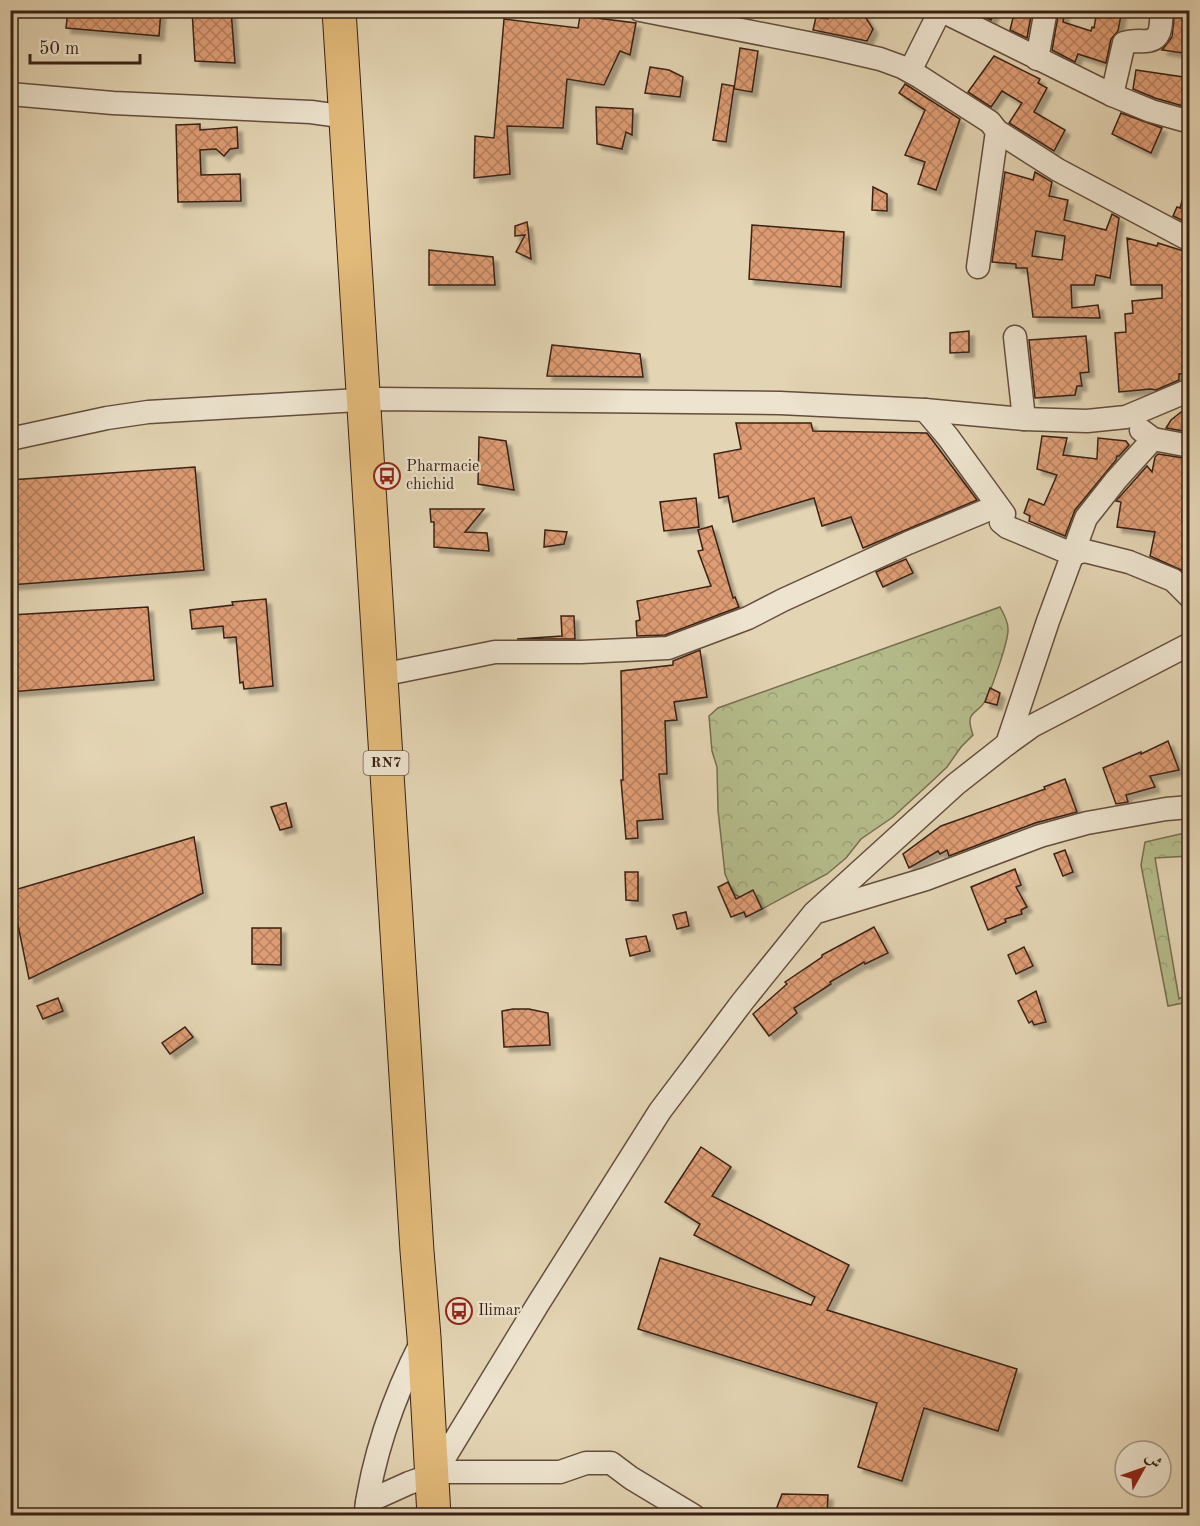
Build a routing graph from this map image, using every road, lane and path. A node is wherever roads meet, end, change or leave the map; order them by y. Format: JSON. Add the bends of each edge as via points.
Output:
{"nodes":[{"id":1,"x":339,"y":10,"type":"edge"},
{"id":2,"x":356,"y":10,"type":"edge"},
{"id":3,"x":640,"y":10,"type":"edge"},
{"id":4,"x":1046,"y":10,"type":"edge"},
{"id":5,"x":1162,"y":10,"type":"edge"},
{"id":6,"x":949,"y":12,"type":"edge"},
{"id":7,"x":1037,"y":59,"type":"junction"},
{"id":8,"x":910,"y":71,"type":"junction"},
{"id":9,"x":10,"y":94,"type":"edge"},
{"id":10,"x":1112,"y":95,"type":"junction"},
{"id":11,"x":347,"y":117,"type":"junction"},
{"id":12,"x":1190,"y":122,"type":"edge"},
{"id":13,"x":997,"y":131,"type":"junction"},
{"id":14,"x":1190,"y":240,"type":"edge"},
{"id":15,"x":978,"y":267,"type":"dead end"},
{"id":16,"x":1015,"y":337,"type":"dead end"},
{"id":17,"x":1190,"y":390,"type":"edge"},
{"id":18,"x":372,"y":400,"type":"junction"},
{"id":19,"x":925,"y":410,"type":"junction"},
{"id":20,"x":1126,"y":417,"type":"junction"},
{"id":21,"x":1024,"y":419,"type":"junction"},
{"id":22,"x":10,"y":439,"type":"edge"},
{"id":23,"x":1153,"y":439,"type":"junction"},
{"id":24,"x":1190,"y":446,"type":"edge"},
{"id":25,"x":997,"y":506,"type":"junction"},
{"id":26,"x":1072,"y":554,"type":"junction"},
{"id":27,"x":1190,"y":597,"type":"edge"},
{"id":28,"x":1190,"y":644,"type":"edge"},
{"id":29,"x":396,"y":672,"type":"junction"},
{"id":30,"x":1007,"y":744,"type":"junction"},
{"id":31,"x":1190,"y":807,"type":"edge"},
{"id":32,"x":814,"y":913,"type":"junction"},
{"id":33,"x":424,"y":1337,"type":"junction"},
{"id":34,"x":442,"y":1467,"type":"junction"},
{"id":35,"x":366,"y":1509,"type":"edge"},
{"id":36,"x":434,"y":1515,"type":"edge"},
{"id":37,"x":451,"y":1515,"type":"edge"},
{"id":38,"x":694,"y":1515,"type":"edge"}],
"edges":[{"from":1,"to":11,"type":"highway","number":"RN7"},
{"from":2,"to":18,"type":"highway","number":"RN7"},
{"from":3,"to":8,"type":"street","via":[[828,47],[880,59]]},
{"from":4,"to":7,"type":"street"},
{"from":5,"to":10,"type":"street","via":[[1155,40],[1124,43]]},
{"from":6,"to":7,"type":"street"},
{"from":6,"to":8,"type":"street"},
{"from":7,"to":10,"type":"street"},
{"from":8,"to":13,"type":"street","via":[[990,122]]},
{"from":9,"to":11,"type":"street"},
{"from":10,"to":12,"type":"street"},
{"from":11,"to":18,"type":"highway","number":"RN7"},
{"from":13,"to":14,"type":"street","via":[[1058,170]]},
{"from":13,"to":15,"type":"street"},
{"from":16,"to":21,"type":"street"},
{"from":17,"to":20,"type":"street"},
{"from":18,"to":19,"type":"street","via":[[780,402]]},
{"from":18,"to":22,"type":"street","via":[[148,412]]},
{"from":18,"to":29,"type":"highway","number":"RN7"},
{"from":18,"to":33,"type":"highway","number":"RN7"},
{"from":19,"to":21,"type":"street"},
{"from":19,"to":25,"type":"street"},
{"from":20,"to":21,"type":"street","via":[[1087,421]]},
{"from":20,"to":23,"type":"street"},
{"from":23,"to":24,"type":"street"},
{"from":23,"to":26,"type":"street","via":[[1086,518]]},
{"from":25,"to":26,"type":"street","via":[[1004,514],[1001,522],[1007,527]]},
{"from":25,"to":29,"type":"street","via":[[748,618],[668,648],[495,652]]},
{"from":26,"to":27,"type":"street","via":[[1085,551],[1129,562],[1173,580]]},
{"from":26,"to":30,"type":"street"},
{"from":28,"to":30,"type":"street","via":[[1032,726]]},
{"from":29,"to":34,"type":"highway","number":"RN7"},
{"from":30,"to":32,"type":"street","via":[[956,784]]},
{"from":31,"to":32,"type":"street","via":[[1087,823],[1040,836],[926,879]]},
{"from":32,"to":34,"type":"street","via":[[660,1111],[550,1284]]},
{"from":33,"to":34,"type":"highway","number":"RN7"},
{"from":33,"to":35,"type":"street","via":[[399,1392],[374,1469]]},
{"from":34,"to":35,"type":"street"},
{"from":34,"to":36,"type":"highway","number":"RN7"},
{"from":34,"to":37,"type":"highway","number":"RN7"},
{"from":34,"to":38,"type":"street","via":[[560,1473],[586,1463],[611,1463]]}]}
